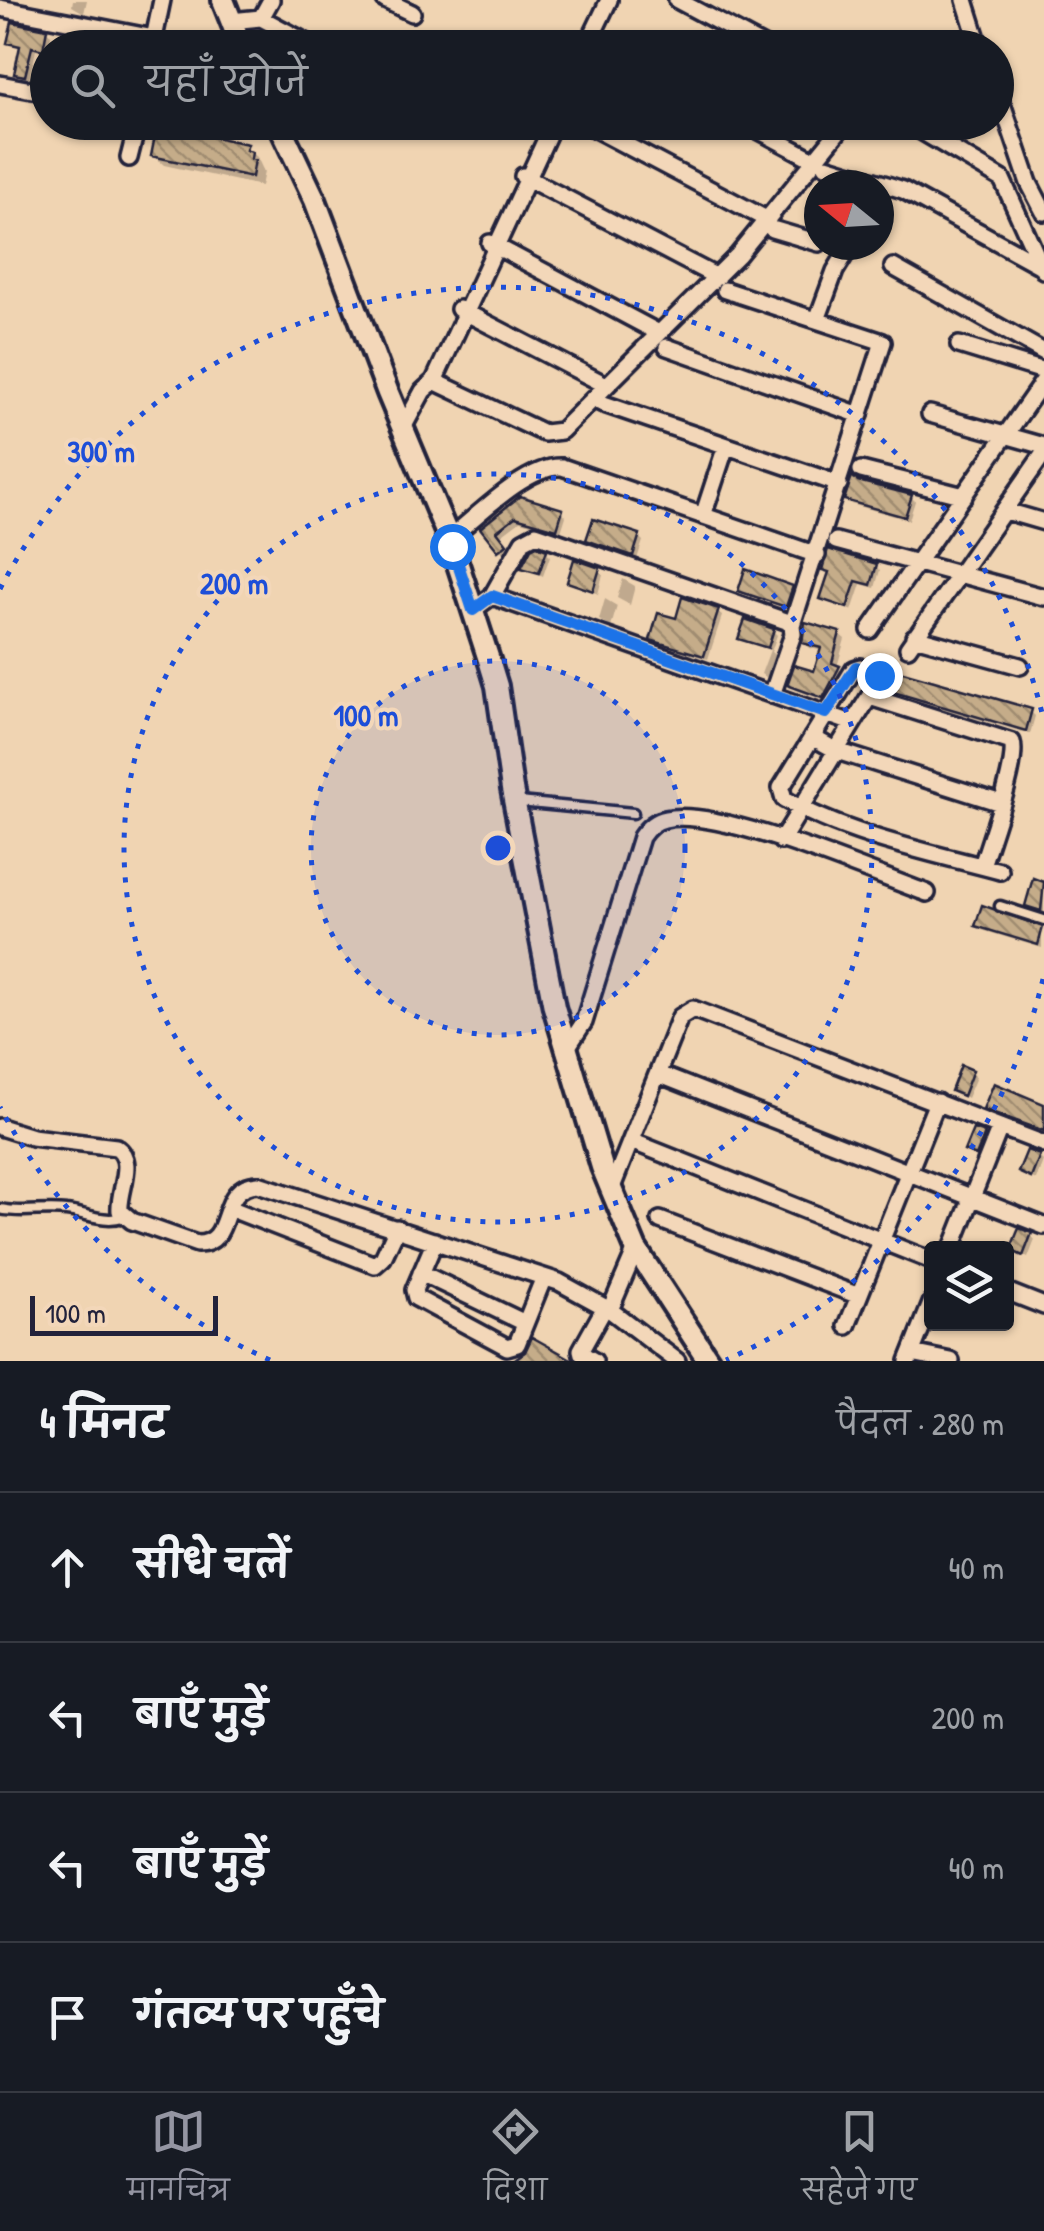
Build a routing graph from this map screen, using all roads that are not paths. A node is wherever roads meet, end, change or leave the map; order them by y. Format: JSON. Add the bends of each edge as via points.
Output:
{"nodes":[{"id":1,"x":162,"y":0,"type":"edge"},
{"id":2,"x":223,"y":0,"type":"edge"},
{"id":3,"x":271,"y":0,"type":"edge"},
{"id":4,"x":385,"y":0,"type":"edge"},
{"id":5,"x":609,"y":0,"type":"edge"},
{"id":6,"x":677,"y":0,"type":"edge"},
{"id":7,"x":965,"y":0,"type":"edge"},
{"id":8,"x":0,"y":8,"type":"edge"},
{"id":9,"x":412,"y":13,"type":"dead end"},
{"id":10,"x":262,"y":18,"type":"junction"},
{"id":11,"x":231,"y":21,"type":"junction"},
{"id":12,"x":96,"y":30,"type":"edge"},
{"id":13,"x":156,"y":30,"type":"edge"},
{"id":14,"x":235,"y":30,"type":"edge"},
{"id":15,"x":284,"y":30,"type":"edge"},
{"id":16,"x":598,"y":30,"type":"edge"},
{"id":17,"x":733,"y":30,"type":"edge"},
{"id":18,"x":974,"y":30,"type":"edge"},
{"id":19,"x":0,"y":84,"type":"edge"},
{"id":20,"x":30,"y":90,"type":"edge"},
{"id":21,"x":1014,"y":139,"type":"edge"},
{"id":22,"x":134,"y":140,"type":"edge"},
{"id":23,"x":287,"y":140,"type":"edge"},
{"id":24,"x":539,"y":140,"type":"edge"},
{"id":25,"x":544,"y":140,"type":"edge"},
{"id":26,"x":615,"y":140,"type":"edge"},
{"id":27,"x":776,"y":140,"type":"edge"},
{"id":28,"x":835,"y":140,"type":"edge"},
{"id":29,"x":936,"y":140,"type":"edge"},
{"id":30,"x":129,"y":158,"type":"dead end"},
{"id":31,"x":821,"y":164,"type":"junction"},
{"id":32,"x":835,"y":170,"type":"edge"},
{"id":33,"x":524,"y":176,"type":"junction"},
{"id":34,"x":894,"y":190,"type":"edge"},
{"id":35,"x":1044,"y":212,"type":"edge"},
{"id":36,"x":770,"y":224,"type":"junction"},
{"id":37,"x":804,"y":237,"type":"edge"},
{"id":38,"x":492,"y":244,"type":"junction"},
{"id":39,"x":843,"y":260,"type":"edge"},
{"id":40,"x":892,"y":268,"type":"dead end"},
{"id":41,"x":1043,"y":270,"type":"edge"},
{"id":42,"x":721,"y":283,"type":"junction"},
{"id":43,"x":461,"y":310,"type":"junction"},
{"id":44,"x":817,"y":320,"type":"junction"},
{"id":45,"x":663,"y":340,"type":"junction"},
{"id":46,"x":959,"y":345,"type":"dead end"},
{"id":47,"x":1044,"y":352,"type":"edge"},
{"id":48,"x":1044,"y":371,"type":"edge"},
{"id":49,"x":1044,"y":380,"type":"edge"},
{"id":50,"x":428,"y":386,"type":"junction"},
{"id":51,"x":606,"y":386,"type":"junction"},
{"id":52,"x":601,"y":404,"type":"dead end"},
{"id":53,"x":930,"y":414,"type":"dead end"},
{"id":54,"x":860,"y":415,"type":"junction"},
{"id":55,"x":403,"y":428,"type":"junction"},
{"id":56,"x":1006,"y":434,"type":"junction"},
{"id":57,"x":726,"y":446,"type":"junction"},
{"id":58,"x":1044,"y":450,"type":"edge"},
{"id":59,"x":861,"y":470,"type":"dead end"},
{"id":60,"x":839,"y":484,"type":"junction"},
{"id":61,"x":964,"y":496,"type":"junction"},
{"id":62,"x":1006,"y":511,"type":"junction"},
{"id":63,"x":704,"y":516,"type":"junction"},
{"id":64,"x":1044,"y":522,"type":"edge"},
{"id":65,"x":449,"y":540,"type":"junction"},
{"id":66,"x":836,"y":541,"type":"dead end"},
{"id":67,"x":817,"y":555,"type":"junction"},
{"id":68,"x":919,"y":562,"type":"junction"},
{"id":69,"x":958,"y":575,"type":"junction"},
{"id":70,"x":492,"y":596,"type":"junction"},
{"id":71,"x":1044,"y":597,"type":"edge"},
{"id":72,"x":473,"y":610,"type":"junction"},
{"id":73,"x":792,"y":626,"type":"junction"},
{"id":74,"x":870,"y":630,"type":"dead end"},
{"id":75,"x":1020,"y":666,"type":"dead end"},
{"id":76,"x":772,"y":695,"type":"junction"},
{"id":77,"x":870,"y":697,"type":"junction"},
{"id":78,"x":826,"y":713,"type":"junction"},
{"id":79,"x":852,"y":723,"type":"junction"},
{"id":80,"x":812,"y":738,"type":"junction"},
{"id":81,"x":836,"y":750,"type":"junction"},
{"id":82,"x":514,"y":801,"type":"junction"},
{"id":83,"x":1001,"y":803,"type":"junction"},
{"id":84,"x":802,"y":810,"type":"junction"},
{"id":85,"x":633,"y":813,"type":"dead end"},
{"id":86,"x":781,"y":842,"type":"junction"},
{"id":87,"x":982,"y":866,"type":"junction"},
{"id":88,"x":1000,"y":871,"type":"dead end"},
{"id":89,"x":927,"y":892,"type":"dead end"},
{"id":90,"x":1000,"y":906,"type":"dead end"},
{"id":91,"x":1044,"y":920,"type":"edge"},
{"id":92,"x":565,"y":1051,"type":"junction"},
{"id":93,"x":658,"y":1074,"type":"junction"},
{"id":94,"x":937,"y":1102,"type":"junction"},
{"id":95,"x":1000,"y":1127,"type":"junction"},
{"id":96,"x":0,"y":1128,"type":"edge"},
{"id":97,"x":630,"y":1141,"type":"junction"},
{"id":98,"x":1044,"y":1144,"type":"edge"},
{"id":99,"x":908,"y":1172,"type":"junction"},
{"id":100,"x":611,"y":1190,"type":"junction"},
{"id":101,"x":972,"y":1198,"type":"junction"},
{"id":102,"x":230,"y":1208,"type":"junction"},
{"id":103,"x":0,"y":1209,"type":"edge"},
{"id":104,"x":125,"y":1216,"type":"junction"},
{"id":105,"x":660,"y":1220,"type":"dead end"},
{"id":106,"x":1044,"y":1226,"type":"edge"},
{"id":107,"x":397,"y":1228,"type":"junction"},
{"id":108,"x":436,"y":1241,"type":"junction"},
{"id":109,"x":881,"y":1241,"type":"junction"},
{"id":110,"x":955,"y":1241,"type":"edge"},
{"id":111,"x":636,"y":1249,"type":"junction"},
{"id":112,"x":924,"y":1258,"type":"edge"},
{"id":113,"x":421,"y":1273,"type":"junction"},
{"id":114,"x":544,"y":1277,"type":"junction"},
{"id":115,"x":1014,"y":1294,"type":"edge"},
{"id":116,"x":859,"y":1296,"type":"junction"},
{"id":117,"x":1044,"y":1306,"type":"edge"},
{"id":118,"x":607,"y":1308,"type":"junction"},
{"id":119,"x":924,"y":1322,"type":"edge"},
{"id":120,"x":525,"y":1323,"type":"junction"},
{"id":121,"x":847,"y":1326,"type":"dead end"},
{"id":122,"x":910,"y":1357,"type":"edge"},
{"id":123,"x":594,"y":1361,"type":"edge"},
{"id":124,"x":677,"y":1361,"type":"edge"},
{"id":125,"x":709,"y":1361,"type":"edge"},
{"id":126,"x":951,"y":1361,"type":"edge"}],
"edges":[{"from":1,"to":13,"type":"street"},
{"from":2,"to":11,"type":"street"},
{"from":3,"to":10,"type":"street"},
{"from":4,"to":9,"type":"street"},
{"from":5,"to":16,"type":"street"},
{"from":6,"to":17,"type":"street"},
{"from":7,"to":18,"type":"street"},
{"from":8,"to":12,"type":"street"},
{"from":10,"to":11,"type":"street"},
{"from":10,"to":15,"type":"street"},
{"from":11,"to":14,"type":"street"},
{"from":19,"to":20,"type":"street"},
{"from":21,"to":35,"type":"street"},
{"from":22,"to":30,"type":"street"},
{"from":23,"to":55,"type":"street"},
{"from":24,"to":33,"type":"street"},
{"from":25,"to":33,"type":"street"},
{"from":26,"to":36,"type":"street"},
{"from":27,"to":31,"type":"street"},
{"from":28,"to":31,"type":"street"},
{"from":29,"to":41,"type":"street","via":[[1002,179]]},
{"from":31,"to":32,"type":"street"},
{"from":31,"to":36,"type":"street"},
{"from":33,"to":38,"type":"street"},
{"from":33,"to":42,"type":"street"},
{"from":34,"to":41,"type":"street"},
{"from":36,"to":37,"type":"street"},
{"from":36,"to":42,"type":"street"},
{"from":38,"to":43,"type":"street"},
{"from":38,"to":45,"type":"street"},
{"from":39,"to":44,"type":"street"},
{"from":40,"to":47,"type":"street"},
{"from":42,"to":44,"type":"street"},
{"from":42,"to":45,"type":"street"},
{"from":43,"to":50,"type":"street","via":[[426,376]]},
{"from":43,"to":51,"type":"street"},
{"from":44,"to":54,"type":"street","via":[[883,342]]},
{"from":45,"to":51,"type":"street"},
{"from":45,"to":54,"type":"street"},
{"from":46,"to":48,"type":"street"},
{"from":49,"to":56,"type":"street"},
{"from":50,"to":51,"type":"street","via":[[550,434]]},
{"from":50,"to":55,"type":"street"},
{"from":52,"to":57,"type":"street"},
{"from":53,"to":56,"type":"street"},
{"from":54,"to":60,"type":"street"},
{"from":55,"to":65,"type":"street"},
{"from":56,"to":58,"type":"street"},
{"from":56,"to":61,"type":"street"},
{"from":57,"to":60,"type":"street"},
{"from":57,"to":63,"type":"street"},
{"from":58,"to":62,"type":"street"},
{"from":59,"to":61,"type":"street"},
{"from":60,"to":67,"type":"street"},
{"from":61,"to":68,"type":"street"},
{"from":62,"to":64,"type":"street"},
{"from":62,"to":69,"type":"street"},
{"from":63,"to":65,"type":"street","via":[[548,466]]},
{"from":63,"to":67,"type":"street"},
{"from":65,"to":72,"type":"street"},
{"from":66,"to":68,"type":"street"},
{"from":67,"to":73,"type":"street"},
{"from":68,"to":69,"type":"street"},
{"from":68,"to":74,"type":"street"},
{"from":69,"to":71,"type":"street"},
{"from":69,"to":75,"type":"street","via":[[911,643]]},
{"from":70,"to":72,"type":"street"},
{"from":70,"to":73,"type":"street","via":[[523,542],[536,534]]},
{"from":70,"to":76,"type":"street"},
{"from":72,"to":82,"type":"street","via":[[498,686]]},
{"from":73,"to":76,"type":"street"},
{"from":76,"to":78,"type":"street"},
{"from":77,"to":78,"type":"street","via":[[880,677],[856,667]]},
{"from":77,"to":79,"type":"street"},
{"from":77,"to":83,"type":"street","via":[[1012,742]]},
{"from":78,"to":79,"type":"street"},
{"from":78,"to":80,"type":"street"},
{"from":79,"to":81,"type":"street"},
{"from":80,"to":81,"type":"street"},
{"from":80,"to":84,"type":"street","via":[[782,788],[784,799]]},
{"from":81,"to":83,"type":"street"},
{"from":81,"to":84,"type":"street"},
{"from":82,"to":85,"type":"lane"},
{"from":82,"to":92,"type":"street"},
{"from":83,"to":87,"type":"street"},
{"from":84,"to":86,"type":"street"},
{"from":84,"to":87,"type":"street"},
{"from":86,"to":89,"type":"street"},
{"from":86,"to":92,"type":"street","via":[[704,819],[668,818],[646,830],[584,1022]]},
{"from":87,"to":88,"type":"street"},
{"from":90,"to":91,"type":"lane"},
{"from":92,"to":100,"type":"street"},
{"from":93,"to":94,"type":"street","via":[[680,1017],[701,1009]]},
{"from":93,"to":97,"type":"street"},
{"from":93,"to":99,"type":"street"},
{"from":94,"to":95,"type":"street"},
{"from":94,"to":99,"type":"street"},
{"from":95,"to":98,"type":"street"},
{"from":95,"to":101,"type":"street"},
{"from":96,"to":104,"type":"street","via":[[123,1151],[119,1202]]},
{"from":97,"to":100,"type":"street"},
{"from":97,"to":109,"type":"street"},
{"from":99,"to":101,"type":"street"},
{"from":99,"to":109,"type":"street"},
{"from":100,"to":111,"type":"street"},
{"from":101,"to":106,"type":"street"},
{"from":101,"to":110,"type":"street"},
{"from":102,"to":104,"type":"street","via":[[218,1236],[206,1244]]},
{"from":102,"to":107,"type":"street","via":[[236,1191],[258,1184]]},
{"from":102,"to":107,"type":"street","via":[[375,1265]]},
{"from":103,"to":104,"type":"lane"},
{"from":105,"to":116,"type":"street"},
{"from":107,"to":108,"type":"street"},
{"from":108,"to":113,"type":"street"},
{"from":108,"to":114,"type":"street"},
{"from":109,"to":112,"type":"street"},
{"from":109,"to":116,"type":"street"},
{"from":111,"to":118,"type":"street"},
{"from":111,"to":125,"type":"street"},
{"from":113,"to":120,"type":"street"},
{"from":113,"to":120,"type":"street","via":[[416,1298],[502,1345],[516,1344]]},
{"from":114,"to":118,"type":"street"},
{"from":114,"to":120,"type":"street"},
{"from":115,"to":117,"type":"street"},
{"from":116,"to":121,"type":"street"},
{"from":118,"to":123,"type":"street","via":[[581,1350]]},
{"from":118,"to":124,"type":"street"},
{"from":119,"to":122,"type":"street"},
{"from":122,"to":126,"type":"street"}]}
